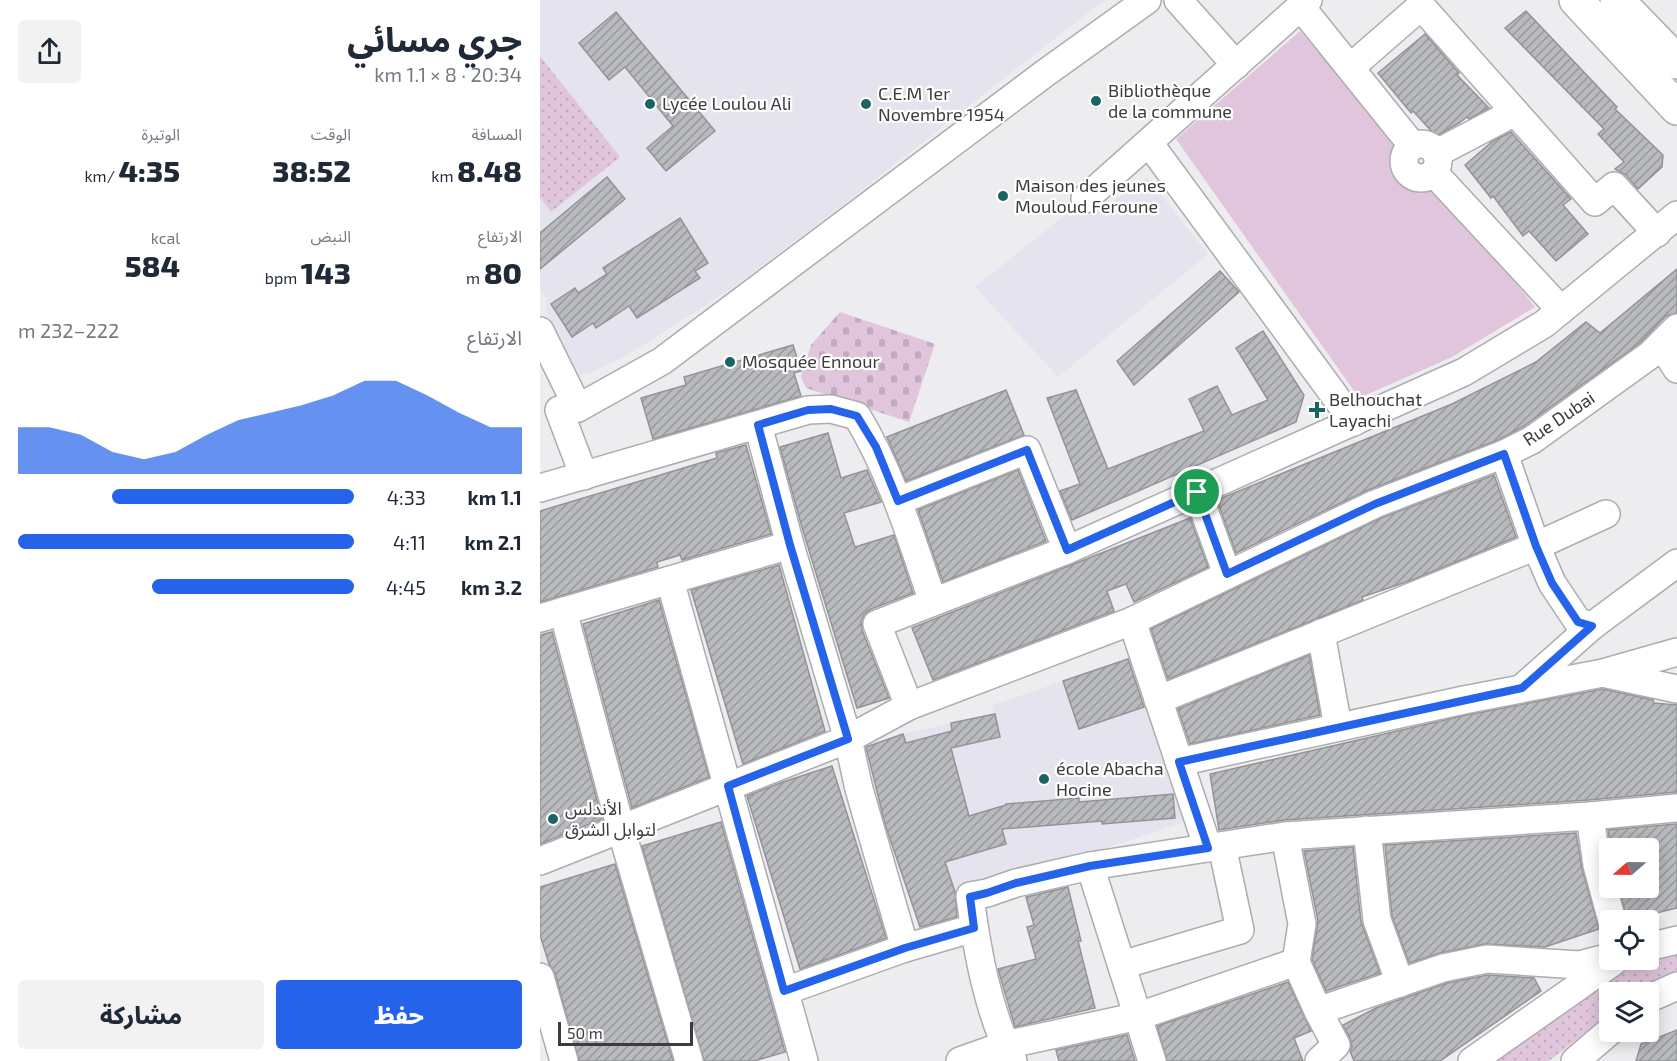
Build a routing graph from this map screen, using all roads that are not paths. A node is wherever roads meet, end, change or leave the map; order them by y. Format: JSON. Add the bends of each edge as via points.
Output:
{"nodes":[{"id":1,"x":1147,"y":0,"type":"edge"},
{"id":2,"x":1178,"y":0,"type":"edge"},
{"id":3,"x":1576,"y":0,"type":"edge"},
{"id":4,"x":1617,"y":0,"type":"edge"},
{"id":5,"x":1304,"y":4,"type":"edge"},
{"id":6,"x":1677,"y":62,"type":"edge"},
{"id":7,"x":1236,"y":65,"type":"junction"},
{"id":8,"x":1351,"y":68,"type":"junction"},
{"id":9,"x":1677,"y":108,"type":"edge"},
{"id":10,"x":1515,"y":112,"type":"junction"},
{"id":11,"x":1149,"y":143,"type":"junction"},
{"id":12,"x":1427,"y":157,"type":"junction"},
{"id":13,"x":1085,"y":199,"type":"dead end"},
{"id":14,"x":1677,"y":215,"type":"edge"},
{"id":15,"x":1657,"y":233,"type":"junction"},
{"id":16,"x":1561,"y":310,"type":"junction"},
{"id":17,"x":540,"y":331,"type":"edge"},
{"id":18,"x":1669,"y":336,"type":"edge"},
{"id":19,"x":1677,"y":369,"type":"edge"},
{"id":20,"x":559,"y":411,"type":"edge"},
{"id":21,"x":1354,"y":422,"type":"junction"},
{"id":22,"x":758,"y":425,"type":"junction"},
{"id":23,"x":1504,"y":454,"type":"junction"},
{"id":24,"x":584,"y":476,"type":"junction"},
{"id":25,"x":540,"y":488,"type":"edge"},
{"id":26,"x":1197,"y":492,"type":"junction"},
{"id":27,"x":898,"y":501,"type":"junction"},
{"id":28,"x":1606,"y":514,"type":"dead end"},
{"id":29,"x":790,"y":545,"type":"junction"},
{"id":30,"x":1536,"y":546,"type":"junction"},
{"id":31,"x":1067,"y":550,"type":"junction"},
{"id":32,"x":1677,"y":563,"type":"edge"},
{"id":33,"x":1227,"y":574,"type":"junction"},
{"id":34,"x":670,"y":580,"type":"junction"},
{"id":35,"x":933,"y":602,"type":"junction"},
{"id":36,"x":552,"y":615,"type":"edge"},
{"id":37,"x":1132,"y":621,"type":"junction"},
{"id":38,"x":1592,"y":626,"type":"junction"},
{"id":39,"x":1321,"y":633,"type":"junction"},
{"id":40,"x":1677,"y":652,"type":"edge"},
{"id":41,"x":1603,"y":673,"type":"junction"},
{"id":42,"x":1522,"y":688,"type":"junction"},
{"id":43,"x":1677,"y":688,"type":"edge"},
{"id":44,"x":1158,"y":699,"type":"junction"},
{"id":45,"x":909,"y":706,"type":"junction"},
{"id":46,"x":1338,"y":727,"type":"junction"},
{"id":47,"x":848,"y":739,"type":"junction"},
{"id":48,"x":1179,"y":762,"type":"junction"},
{"id":49,"x":728,"y":786,"type":"junction"},
{"id":50,"x":1677,"y":808,"type":"edge"},
{"id":51,"x":1590,"y":816,"type":"junction"},
{"id":52,"x":621,"y":829,"type":"junction"},
{"id":53,"x":1367,"y":830,"type":"junction"},
{"id":54,"x":1285,"y":836,"type":"junction"},
{"id":55,"x":1215,"y":847,"type":"junction"},
{"id":56,"x":540,"y":861,"type":"edge"},
{"id":57,"x":1090,"y":866,"type":"junction"},
{"id":58,"x":1609,"y":910,"type":"edge"},
{"id":59,"x":974,"y":928,"type":"junction"},
{"id":60,"x":1677,"y":940,"type":"edge"},
{"id":61,"x":1659,"y":944,"type":"edge"},
{"id":62,"x":905,"y":948,"type":"junction"},
{"id":63,"x":1599,"y":960,"type":"edge"},
{"id":64,"x":1296,"y":962,"type":"junction"},
{"id":65,"x":1122,"y":965,"type":"junction"},
{"id":66,"x":1602,"y":970,"type":"edge"},
{"id":67,"x":540,"y":977,"type":"edge"},
{"id":68,"x":1400,"y":983,"type":"junction"},
{"id":69,"x":1677,"y":986,"type":"edge"},
{"id":70,"x":784,"y":991,"type":"junction"},
{"id":71,"x":1659,"y":994,"type":"edge"},
{"id":72,"x":1318,"y":1011,"type":"junction"},
{"id":73,"x":1139,"y":1016,"type":"junction"},
{"id":74,"x":1599,"y":1040,"type":"edge"},
{"id":75,"x":1009,"y":1053,"type":"edge"},
{"id":76,"x":1334,"y":1056,"type":"edge"},
{"id":77,"x":564,"y":1061,"type":"edge"},
{"id":78,"x":689,"y":1061,"type":"edge"},
{"id":79,"x":804,"y":1061,"type":"edge"},
{"id":80,"x":960,"y":1061,"type":"edge"},
{"id":81,"x":1152,"y":1061,"type":"edge"},
{"id":82,"x":1472,"y":1061,"type":"edge"},
{"id":83,"x":1575,"y":1061,"type":"edge"}],
"edges":[{"from":1,"to":20,"type":"street","via":[[662,361]]},
{"from":2,"to":7,"type":"street"},
{"from":3,"to":9,"type":"highway"},
{"from":4,"to":6,"type":"highway"},
{"from":5,"to":7,"type":"street"},
{"from":5,"to":8,"type":"street"},
{"from":7,"to":11,"type":"street"},
{"from":8,"to":10,"type":"street","via":[[1421,6]]},
{"from":8,"to":12,"type":"street"},
{"from":10,"to":12,"type":"street"},
{"from":10,"to":15,"type":"street","via":[[1595,202],[1614,186]]},
{"from":11,"to":13,"type":"street"},
{"from":11,"to":21,"type":"street"},
{"from":12,"to":16,"type":"street"},
{"from":14,"to":15,"type":"street"},
{"from":15,"to":16,"type":"street"},
{"from":16,"to":21,"type":"street","via":[[1464,372]]},
{"from":17,"to":20,"type":"street"},
{"from":18,"to":19,"type":"street"},
{"from":18,"to":23,"type":"street","name":"Rue Dubai","via":[[1650,355],[1532,440]]},
{"from":20,"to":24,"type":"street"},
{"from":21,"to":26,"type":"street"},
{"from":22,"to":24,"type":"street"},
{"from":22,"to":27,"type":"street","via":[[808,410],[831,409],[857,416],[876,447]]},
{"from":22,"to":29,"type":"street"},
{"from":23,"to":30,"type":"street"},
{"from":23,"to":33,"type":"street","name":"Rue Dubai","via":[[1375,504]]},
{"from":24,"to":25,"type":"street"},
{"from":26,"to":31,"type":"street"},
{"from":26,"to":33,"type":"street"},
{"from":27,"to":31,"type":"street","via":[[1027,450]]},
{"from":27,"to":35,"type":"street"},
{"from":28,"to":30,"type":"street"},
{"from":29,"to":34,"type":"street"},
{"from":29,"to":47,"type":"street"},
{"from":30,"to":38,"type":"street","via":[[1552,583],[1578,622]]},
{"from":30,"to":39,"type":"street"},
{"from":31,"to":35,"type":"street"},
{"from":32,"to":38,"type":"street"},
{"from":33,"to":37,"type":"street","name":"Rue Dubai"},
{"from":34,"to":36,"type":"street"},
{"from":34,"to":49,"type":"street"},
{"from":35,"to":45,"type":"street","via":[[877,624]]},
{"from":36,"to":52,"type":"street"},
{"from":37,"to":44,"type":"street"},
{"from":37,"to":45,"type":"street","name":"Rue Dubai"},
{"from":38,"to":42,"type":"street"},
{"from":39,"to":44,"type":"street"},
{"from":39,"to":46,"type":"street"},
{"from":40,"to":41,"type":"street"},
{"from":41,"to":42,"type":"street"},
{"from":41,"to":43,"type":"street"},
{"from":42,"to":46,"type":"street"},
{"from":44,"to":48,"type":"street"},
{"from":45,"to":47,"type":"street","name":"Rue Dubai"},
{"from":46,"to":48,"type":"street"},
{"from":47,"to":49,"type":"street","name":"Rue Dubai"},
{"from":47,"to":62,"type":"street"},
{"from":48,"to":55,"type":"street"},
{"from":49,"to":52,"type":"street","name":"Rue Dubai"},
{"from":49,"to":70,"type":"street"},
{"from":50,"to":51,"type":"street"},
{"from":51,"to":53,"type":"street"},
{"from":51,"to":58,"type":"street","via":[[1596,865]]},
{"from":52,"to":56,"type":"street","name":"Rue Dubai"},
{"from":52,"to":78,"type":"street"},
{"from":53,"to":54,"type":"street"},
{"from":53,"to":68,"type":"street","via":[[1377,921]]},
{"from":54,"to":55,"type":"street"},
{"from":54,"to":64,"type":"street","via":[[1302,924]]},
{"from":55,"to":57,"type":"street"},
{"from":55,"to":65,"type":"street","via":[[1240,930]]},
{"from":57,"to":59,"type":"street","via":[[970,897]]},
{"from":57,"to":65,"type":"street"},
{"from":59,"to":62,"type":"street"},
{"from":59,"to":75,"type":"street","via":[[986,987]]},
{"from":60,"to":61,"type":"street"},
{"from":62,"to":70,"type":"street"},
{"from":63,"to":68,"type":"street","via":[[1579,965],[1487,959],[1443,968]]},
{"from":64,"to":72,"type":"street"},
{"from":64,"to":73,"type":"street"},
{"from":65,"to":73,"type":"street"},
{"from":66,"to":82,"type":"street"},
{"from":67,"to":77,"type":"street"},
{"from":68,"to":72,"type":"street"},
{"from":69,"to":71,"type":"street"},
{"from":70,"to":79,"type":"street"},
{"from":72,"to":76,"type":"street"},
{"from":73,"to":75,"type":"street"},
{"from":73,"to":81,"type":"street"},
{"from":74,"to":83,"type":"street"},
{"from":75,"to":80,"type":"street"}]}
